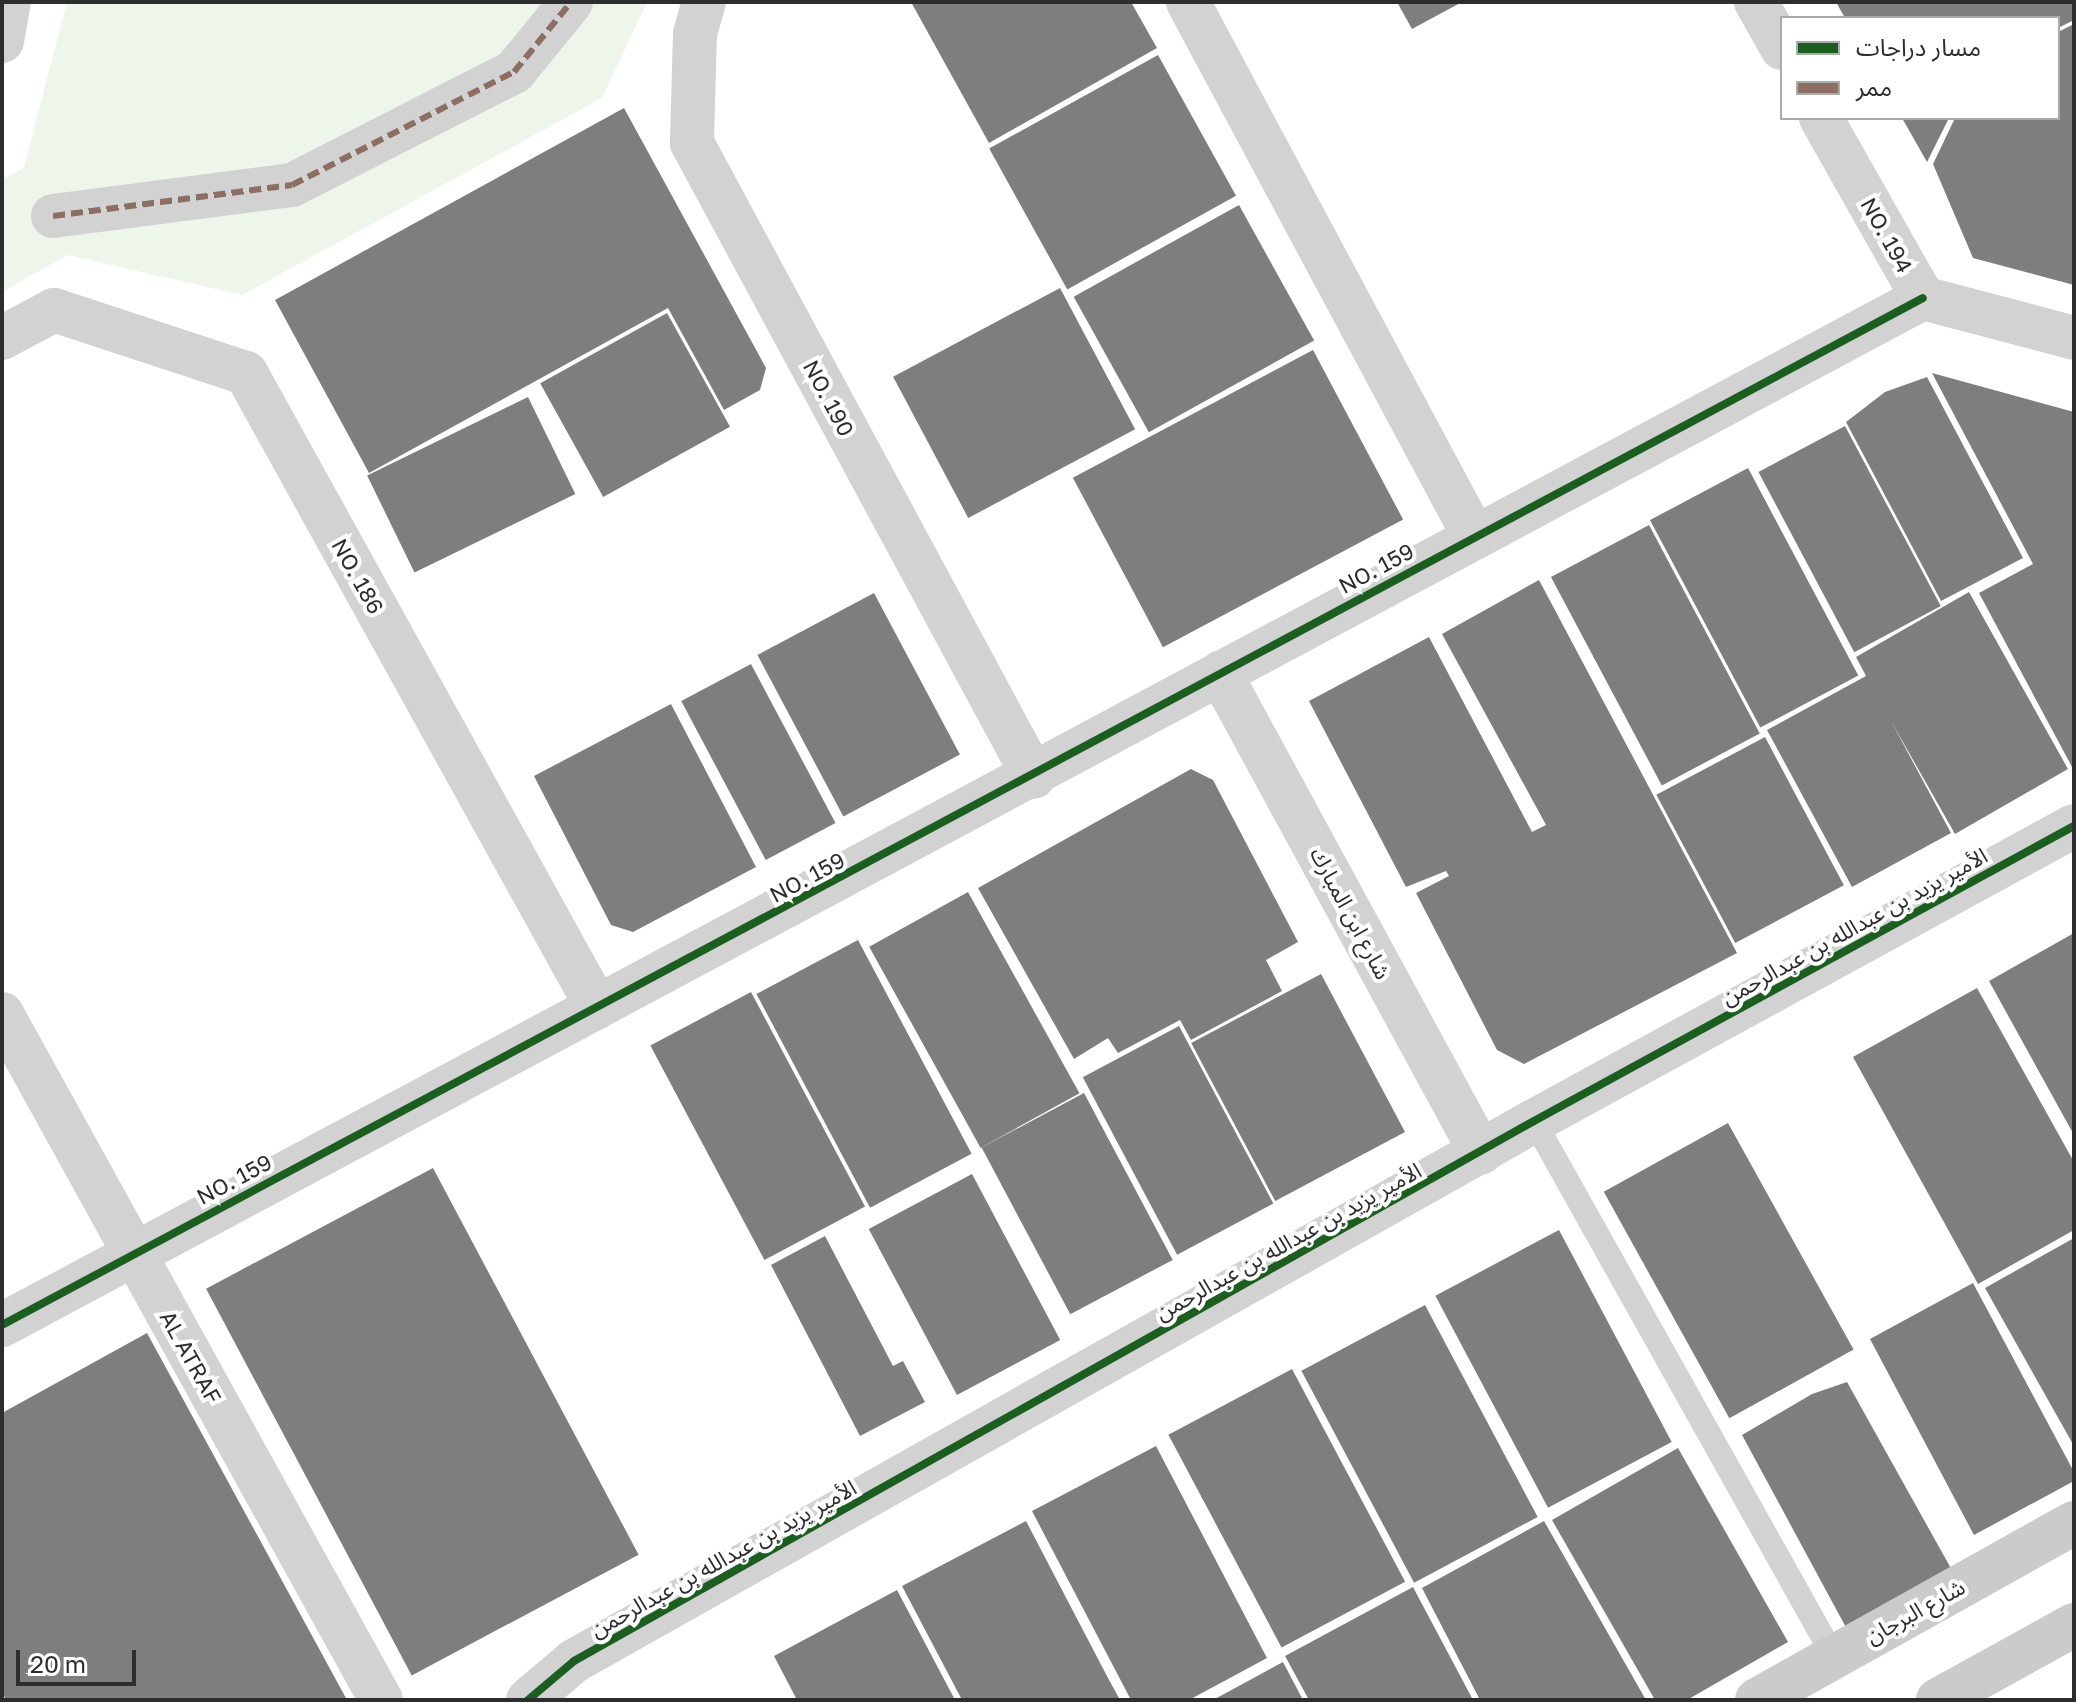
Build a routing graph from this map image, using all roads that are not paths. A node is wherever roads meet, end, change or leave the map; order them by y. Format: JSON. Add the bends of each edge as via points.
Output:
{"nodes":[{"id":1,"x":9,"y":2,"type":"edge"},
{"id":2,"x":571,"y":2,"type":"edge"},
{"id":3,"x":704,"y":2,"type":"edge"},
{"id":4,"x":1188,"y":2,"type":"edge"},
{"id":5,"x":1756,"y":2,"type":"edge"},
{"id":6,"x":2,"y":41,"type":"edge"},
{"id":7,"x":1780,"y":44,"type":"edge"},
{"id":8,"x":1822,"y":120,"type":"edge"},
{"id":9,"x":53,"y":216,"type":"dead end"},
{"id":10,"x":1923,"y":298,"type":"junction"},
{"id":11,"x":2,"y":338,"type":"edge"},
{"id":12,"x":2074,"y":338,"type":"edge"},
{"id":13,"x":1474,"y":536,"type":"junction"},
{"id":14,"x":1220,"y":673,"type":"junction"},
{"id":15,"x":1034,"y":777,"type":"junction"},
{"id":16,"x":2074,"y":826,"type":"edge"},
{"id":17,"x":597,"y":1007,"type":"junction"},
{"id":18,"x":2,"y":1014,"type":"edge"},
{"id":19,"x":1534,"y":1121,"type":"junction"},
{"id":20,"x":1481,"y":1153,"type":"junction"},
{"id":21,"x":133,"y":1253,"type":"junction"},
{"id":22,"x":2,"y":1325,"type":"edge"},
{"id":23,"x":2074,"y":1523,"type":"edge"},
{"id":24,"x":2074,"y":1625,"type":"edge"},
{"id":25,"x":1834,"y":1657,"type":"junction"},
{"id":26,"x":381,"y":1700,"type":"edge"},
{"id":27,"x":528,"y":1700,"type":"edge"},
{"id":28,"x":1757,"y":1700,"type":"edge"},
{"id":29,"x":1938,"y":1700,"type":"edge"}],
"edges":[{"from":1,"to":6,"type":"street"},
{"from":2,"to":9,"type":"street","via":[[514,72],[292,185]]},
{"from":3,"to":15,"type":"street","name":"NO. 190","via":[[695,33],[692,143]]},
{"from":4,"to":13,"type":"street"},
{"from":5,"to":7,"type":"street"},
{"from":8,"to":10,"type":"street","name":"NO. 194"},
{"from":10,"to":12,"type":"street","name":"NO. 194"},
{"from":10,"to":13,"type":"street","name":"NO. 159"},
{"from":11,"to":17,"type":"street","name":"NO. 186","via":[[54,310],[246,373]]},
{"from":13,"to":14,"type":"street","name":"NO. 159"},
{"from":14,"to":15,"type":"street","name":"NO. 159"},
{"from":14,"to":20,"type":"street","name":"شارع ابن المبارك"},
{"from":15,"to":17,"type":"street","name":"NO. 159"},
{"from":16,"to":19,"type":"street","name":"الأمير يزيد بن عبدالله بن عبدالرحمن"},
{"from":17,"to":21,"type":"street","name":"NO. 159"},
{"from":18,"to":21,"type":"street","name":"AL ATRAF"},
{"from":19,"to":20,"type":"street","name":"الأمير يزيد بن عبدالله بن عبدالرحمن"},
{"from":19,"to":25,"type":"lane"},
{"from":20,"to":27,"type":"street","name":"الأمير يزيد بن عبدالله بن عبدالرحمن","via":[[574,1661]]},
{"from":21,"to":22,"type":"street","name":"NO. 159"},
{"from":21,"to":26,"type":"street","name":"AL ATRAF"},
{"from":23,"to":25,"type":"street","name":"شارع البرجان"},
{"from":24,"to":29,"type":"street"},
{"from":25,"to":28,"type":"street","name":"شارع البرجان"}]}
